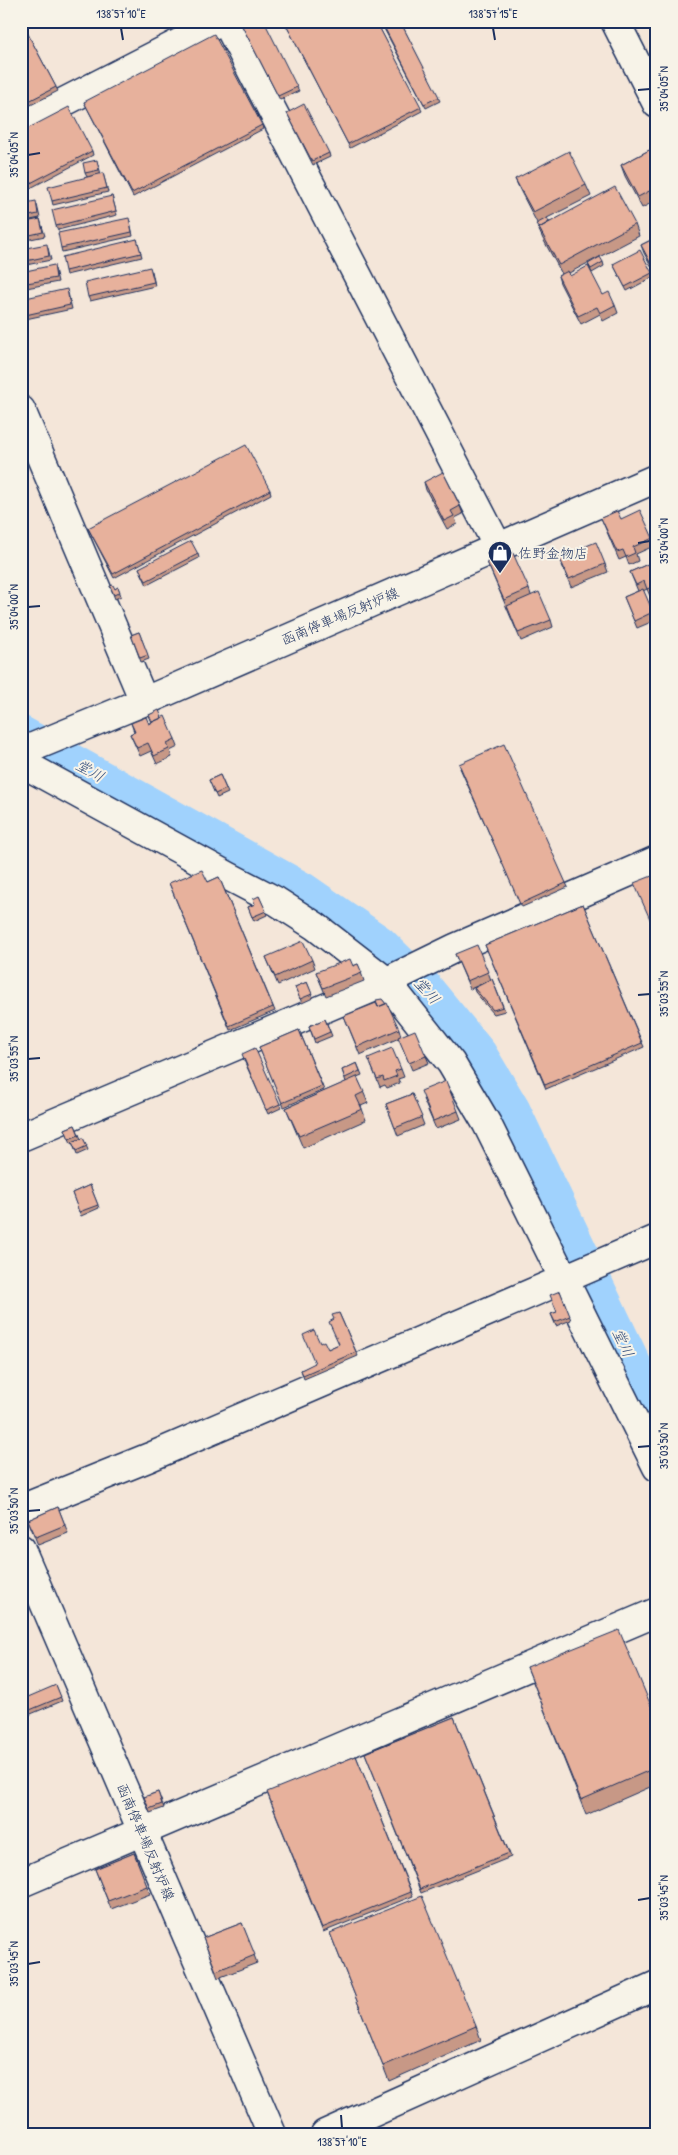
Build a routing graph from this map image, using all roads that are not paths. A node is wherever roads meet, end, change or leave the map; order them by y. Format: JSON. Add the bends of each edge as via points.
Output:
{"nodes":[{"id":1,"x":222,"y":21,"type":"edge"},
{"id":2,"x":226,"y":21,"type":"edge"},
{"id":3,"x":615,"y":21,"type":"edge"},
{"id":4,"x":657,"y":104,"type":"edge"},
{"id":5,"x":21,"y":124,"type":"edge"},
{"id":6,"x":21,"y":410,"type":"edge"},
{"id":7,"x":657,"y":478,"type":"edge"},
{"id":8,"x":498,"y":547,"type":"junction"},
{"id":9,"x":144,"y":701,"type":"junction"},
{"id":10,"x":21,"y":752,"type":"edge"},
{"id":11,"x":21,"y":757,"type":"edge"},
{"id":12,"x":657,"y":860,"type":"edge"},
{"id":13,"x":389,"y":979,"type":"junction"},
{"id":14,"x":21,"y":1137,"type":"edge"},
{"id":15,"x":657,"y":1239,"type":"edge"},
{"id":16,"x":566,"y":1279,"type":"junction"},
{"id":17,"x":657,"y":1467,"type":"edge"},
{"id":18,"x":21,"y":1509,"type":"edge"},
{"id":19,"x":21,"y":1549,"type":"edge"},
{"id":20,"x":657,"y":1612,"type":"edge"},
{"id":21,"x":142,"y":1832,"type":"junction"},
{"id":22,"x":21,"y":1883,"type":"edge"},
{"id":23,"x":657,"y":1985,"type":"edge"},
{"id":24,"x":272,"y":2134,"type":"edge"},
{"id":25,"x":325,"y":2134,"type":"edge"}],
"edges":[{"from":1,"to":5,"type":"street"},
{"from":2,"to":8,"type":"street"},
{"from":3,"to":4,"type":"street"},
{"from":6,"to":9,"type":"street"},
{"from":7,"to":8,"type":"street","name":"函南停車場反射炉線"},
{"from":8,"to":9,"type":"street","name":"函南停車場反射炉線"},
{"from":9,"to":10,"type":"street","name":"函南停車場反射炉線"},
{"from":11,"to":13,"type":"street","via":[[31,768],[276,901]]},
{"from":12,"to":13,"type":"street"},
{"from":13,"to":14,"type":"street"},
{"from":13,"to":16,"type":"street","via":[[465,1085]]},
{"from":15,"to":16,"type":"street"},
{"from":16,"to":17,"type":"street"},
{"from":16,"to":18,"type":"street"},
{"from":19,"to":21,"type":"street","name":"函南停車場反射炉線"},
{"from":20,"to":21,"type":"street"},
{"from":21,"to":22,"type":"street"},
{"from":21,"to":24,"type":"street","name":"函南停車場反射炉線"},
{"from":23,"to":25,"type":"street"}]}
